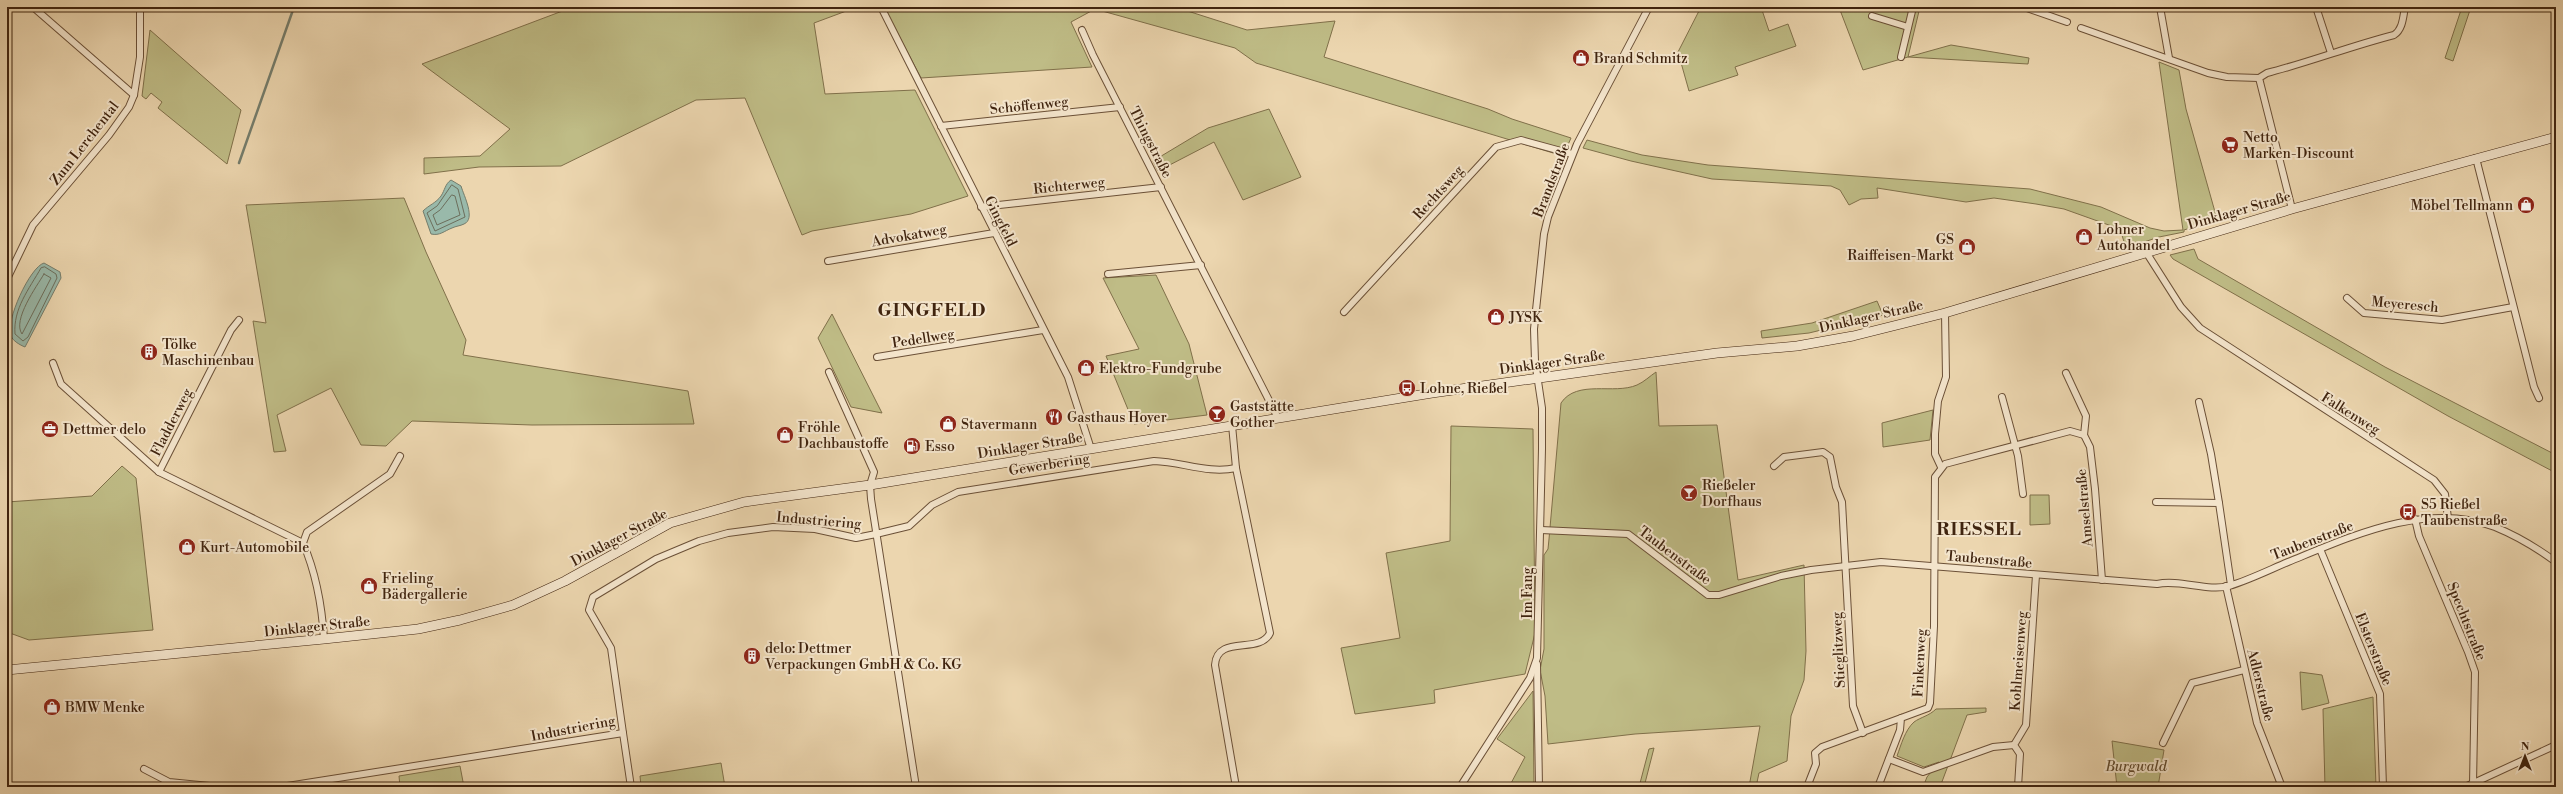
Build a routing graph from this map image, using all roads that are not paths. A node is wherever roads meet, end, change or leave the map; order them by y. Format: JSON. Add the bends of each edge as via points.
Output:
{"nodes":[{"id":1,"x":33,"y":7,"type":"edge"},
{"id":2,"x":140,"y":7,"type":"edge"},
{"id":3,"x":881,"y":7,"type":"edge"},
{"id":4,"x":1649,"y":7,"type":"edge"},
{"id":5,"x":1913,"y":7,"type":"edge"},
{"id":6,"x":2024,"y":7,"type":"edge"},
{"id":7,"x":2160,"y":7,"type":"edge"},
{"id":8,"x":2316,"y":7,"type":"edge"},
{"id":9,"x":2405,"y":7,"type":"edge"},
{"id":10,"x":1872,"y":16,"type":"dead end"},
{"id":11,"x":2067,"y":22,"type":"dead end"},
{"id":12,"x":1908,"y":27,"type":"junction"},
{"id":13,"x":2081,"y":28,"type":"dead end"},
{"id":14,"x":1082,"y":30,"type":"dead end"},
{"id":15,"x":2331,"y":54,"type":"junction"},
{"id":16,"x":1901,"y":56,"type":"dead end"},
{"id":17,"x":2169,"y":58,"type":"junction"},
{"id":18,"x":2259,"y":78,"type":"junction"},
{"id":19,"x":134,"y":95,"type":"junction"},
{"id":20,"x":1120,"y":107,"type":"junction"},
{"id":21,"x":941,"y":126,"type":"junction"},
{"id":22,"x":2556,"y":137,"type":"edge"},
{"id":23,"x":1572,"y":154,"type":"junction"},
{"id":24,"x":2476,"y":158,"type":"junction"},
{"id":25,"x":1161,"y":187,"type":"junction"},
{"id":26,"x":981,"y":207,"type":"junction"},
{"id":27,"x":2292,"y":209,"type":"junction"},
{"id":28,"x":994,"y":233,"type":"junction"},
{"id":29,"x":2146,"y":252,"type":"junction"},
{"id":30,"x":828,"y":261,"type":"dead end"},
{"id":31,"x":1201,"y":264,"type":"junction"},
{"id":32,"x":1108,"y":274,"type":"dead end"},
{"id":33,"x":7,"y":279,"type":"edge"},
{"id":34,"x":2347,"y":298,"type":"dead end"},
{"id":35,"x":2513,"y":307,"type":"junction"},
{"id":36,"x":1344,"y":312,"type":"dead end"},
{"id":37,"x":1945,"y":313,"type":"junction"},
{"id":38,"x":239,"y":320,"type":"dead end"},
{"id":39,"x":1043,"y":330,"type":"junction"},
{"id":40,"x":877,"y":357,"type":"dead end"},
{"id":41,"x":53,"y":363,"type":"dead end"},
{"id":42,"x":829,"y":372,"type":"dead end"},
{"id":43,"x":2066,"y":374,"type":"dead end"},
{"id":44,"x":1537,"y":378,"type":"junction"},
{"id":45,"x":2002,"y":397,"type":"dead end"},
{"id":46,"x":2539,"y":398,"type":"dead end"},
{"id":47,"x":2199,"y":402,"type":"dead end"},
{"id":48,"x":1278,"y":418,"type":"junction"},
{"id":49,"x":1232,"y":425,"type":"junction"},
{"id":50,"x":2084,"y":435,"type":"junction"},
{"id":51,"x":2015,"y":446,"type":"junction"},
{"id":52,"x":1091,"y":449,"type":"junction"},
{"id":53,"x":400,"y":456,"type":"dead end"},
{"id":54,"x":1774,"y":466,"type":"dead end"},
{"id":55,"x":1941,"y":467,"type":"junction"},
{"id":56,"x":1236,"y":468,"type":"junction"},
{"id":57,"x":159,"y":472,"type":"junction"},
{"id":58,"x":870,"y":485,"type":"junction"},
{"id":59,"x":2023,"y":494,"type":"dead end"},
{"id":60,"x":2156,"y":502,"type":"dead end"},
{"id":61,"x":2219,"y":503,"type":"junction"},
{"id":62,"x":2448,"y":518,"type":"junction"},
{"id":63,"x":2415,"y":519,"type":"junction"},
{"id":64,"x":1541,"y":530,"type":"junction"},
{"id":65,"x":876,"y":534,"type":"junction"},
{"id":66,"x":303,"y":543,"type":"junction"},
{"id":67,"x":2320,"y":549,"type":"junction"},
{"id":68,"x":2556,"y":562,"type":"edge"},
{"id":69,"x":1844,"y":564,"type":"junction"},
{"id":70,"x":1934,"y":566,"type":"junction"},
{"id":71,"x":2036,"y":575,"type":"junction"},
{"id":72,"x":2102,"y":580,"type":"junction"},
{"id":73,"x":2228,"y":586,"type":"junction"},
{"id":74,"x":324,"y":639,"type":"junction"},
{"id":75,"x":1537,"y":658,"type":"junction"},
{"id":76,"x":7,"y":670,"type":"edge"},
{"id":77,"x":2244,"y":670,"type":"junction"},
{"id":78,"x":1901,"y":718,"type":"junction"},
{"id":79,"x":1863,"y":732,"type":"junction"},
{"id":80,"x":623,"y":734,"type":"junction"},
{"id":81,"x":2163,"y":743,"type":"dead end"},
{"id":82,"x":2014,"y":745,"type":"junction"},
{"id":83,"x":2556,"y":745,"type":"edge"},
{"id":84,"x":1889,"y":759,"type":"junction"},
{"id":85,"x":144,"y":769,"type":"dead end"},
{"id":86,"x":2474,"y":785,"type":"junction"},
{"id":87,"x":220,"y":787,"type":"edge"},
{"id":88,"x":281,"y":787,"type":"edge"},
{"id":89,"x":631,"y":787,"type":"edge"},
{"id":90,"x":916,"y":787,"type":"edge"},
{"id":91,"x":1236,"y":787,"type":"edge"},
{"id":92,"x":1460,"y":787,"type":"edge"},
{"id":93,"x":1539,"y":787,"type":"edge"},
{"id":94,"x":1807,"y":787,"type":"edge"},
{"id":95,"x":1878,"y":787,"type":"edge"},
{"id":96,"x":2018,"y":787,"type":"edge"},
{"id":97,"x":2282,"y":787,"type":"edge"},
{"id":98,"x":2383,"y":787,"type":"edge"},
{"id":99,"x":2465,"y":787,"type":"edge"}],
"edges":[{"from":1,"to":19,"type":"street","name":"Zum Lerchental"},
{"from":2,"to":19,"type":"street","via":[[140,58]]},
{"from":3,"to":21,"type":"street","name":"Gingfeld"},
{"from":4,"to":23,"type":"street","name":"Brandstraße"},
{"from":5,"to":12,"type":"street"},
{"from":6,"to":11,"type":"street"},
{"from":7,"to":17,"type":"street"},
{"from":8,"to":15,"type":"street"},
{"from":9,"to":15,"type":"street","via":[[2399,32]]},
{"from":10,"to":12,"type":"street"},
{"from":12,"to":16,"type":"street"},
{"from":13,"to":17,"type":"street"},
{"from":14,"to":20,"type":"street","name":"Thingstraße"},
{"from":15,"to":18,"type":"street","via":[[2267,73]]},
{"from":17,"to":18,"type":"street","via":[[2220,76]]},
{"from":18,"to":27,"type":"street"},
{"from":19,"to":33,"type":"street","name":"Zum Lerchental","via":[[129,107],[109,135],[33,225]]},
{"from":20,"to":21,"type":"street","name":"Schöffenweg"},
{"from":20,"to":25,"type":"street","name":"Thingstraße"},
{"from":21,"to":26,"type":"street","name":"Gingfeld"},
{"from":22,"to":24,"type":"main road","name":"Dinklager Straße"},
{"from":23,"to":36,"type":"street","name":"Rechtsweg","via":[[1521,140],[1496,147]]},
{"from":23,"to":44,"type":"street","name":"Brandstraße","via":[[1544,234],[1534,329]]},
{"from":24,"to":27,"type":"main road","name":"Dinklager Straße"},
{"from":24,"to":35,"type":"street"},
{"from":25,"to":26,"type":"street","name":"Richterweg"},
{"from":25,"to":31,"type":"street","name":"Thingstraße"},
{"from":26,"to":28,"type":"street","name":"Gingfeld"},
{"from":27,"to":29,"type":"main road","name":"Dinklager Straße"},
{"from":28,"to":30,"type":"street","name":"Advokatweg"},
{"from":28,"to":39,"type":"street","name":"Gingfeld"},
{"from":29,"to":37,"type":"main road","name":"Dinklager Straße"},
{"from":29,"to":62,"type":"street","name":"Falkenweg","via":[[2181,307],[2200,328],[2434,480],[2445,494]]},
{"from":31,"to":32,"type":"street"},
{"from":31,"to":48,"type":"street","name":"Thingstraße"},
{"from":34,"to":35,"type":"street","name":"Meyeresch","via":[[2364,313],[2442,320]]},
{"from":35,"to":46,"type":"street"},
{"from":37,"to":44,"type":"main road","name":"Dinklager Straße","via":[[1853,336],[1796,346],[1717,353]]},
{"from":37,"to":55,"type":"street","via":[[1946,376],[1938,401],[1935,434],[1935,454]]},
{"from":38,"to":57,"type":"street","name":"Fladderweg","via":[[231,330]]},
{"from":39,"to":40,"type":"street","name":"Pedellweg"},
{"from":39,"to":52,"type":"street","name":"Gingfeld","via":[[1074,390]]},
{"from":41,"to":57,"type":"street","name":"Fladderweg","via":[[61,384]]},
{"from":42,"to":58,"type":"street","via":[[871,461],[874,472]]},
{"from":43,"to":50,"type":"street","name":"Amselstraße","via":[[2086,416]]},
{"from":44,"to":48,"type":"main road","name":"Dinklager Straße"},
{"from":44,"to":64,"type":"street","name":"Im Fang","via":[[1542,415]]},
{"from":45,"to":51,"type":"street"},
{"from":47,"to":61,"type":"street","name":"Adlerstraße"},
{"from":48,"to":49,"type":"main road","name":"Dinklager Straße"},
{"from":49,"to":52,"type":"main road","name":"Dinklager Straße"},
{"from":49,"to":56,"type":"street"},
{"from":50,"to":51,"type":"street","via":[[2070,432]]},
{"from":50,"to":72,"type":"street","name":"Amselstraße","via":[[2090,446]]},
{"from":51,"to":55,"type":"street"},
{"from":51,"to":59,"type":"street"},
{"from":52,"to":58,"type":"main road","name":"Dinklager Straße"},
{"from":53,"to":66,"type":"street","via":[[390,474],[307,532]]},
{"from":54,"to":69,"type":"street","name":"Stieglitzweg","via":[[1784,457],[1823,452],[1828,454],[1842,502]]},
{"from":55,"to":70,"type":"street","via":[[1935,477]]},
{"from":56,"to":65,"type":"street","name":"Gewerbering","via":[[1208,471],[1173,461],[1154,461],[973,488],[945,497],[909,526]]},
{"from":56,"to":91,"type":"street","via":[[1270,633],[1264,640],[1229,647],[1216,657],[1215,665]]},
{"from":57,"to":66,"type":"street","name":"Fladderweg"},
{"from":58,"to":65,"type":"street"},
{"from":58,"to":74,"type":"main road","name":"Dinklager Straße","via":[[744,502],[670,523],[559,584],[514,605],[418,629]]},
{"from":60,"to":61,"type":"street"},
{"from":61,"to":73,"type":"street","name":"Adlerstraße"},
{"from":62,"to":63,"type":"street","name":"Taubenstraße"},
{"from":62,"to":68,"type":"street","via":[[2494,527],[2525,541]]},
{"from":63,"to":67,"type":"street","name":"Taubenstraße","via":[[2400,521]]},
{"from":63,"to":86,"type":"street","name":"Spechtstraße","via":[[2419,536],[2475,672]]},
{"from":64,"to":69,"type":"street","name":"Taubenstraße","via":[[1628,534],[1708,595],[1719,595],[1781,576]]},
{"from":64,"to":75,"type":"street","name":"Im Fang"},
{"from":65,"to":80,"type":"street","name":"Industriering","via":[[856,538],[827,531],[790,527],[756,528],[728,533],[676,549],[593,597],[589,610],[611,648]]},
{"from":65,"to":90,"type":"street"},
{"from":66,"to":74,"type":"street","via":[[321,610]]},
{"from":67,"to":73,"type":"street","name":"Taubenstraße"},
{"from":67,"to":98,"type":"street","name":"Elsterstraße","via":[[2380,694]]},
{"from":69,"to":70,"type":"street","name":"Taubenstraße","via":[[1881,562]]},
{"from":69,"to":79,"type":"street","name":"Stieglitzweg","via":[[1853,706]]},
{"from":70,"to":71,"type":"street","name":"Taubenstraße","via":[[2004,570]]},
{"from":70,"to":78,"type":"street","name":"Finkenweg","via":[[1930,703],[1928,708]]},
{"from":71,"to":72,"type":"street","name":"Taubenstraße"},
{"from":71,"to":82,"type":"street","name":"Kohlmeisenweg","via":[[2026,725]]},
{"from":72,"to":73,"type":"street","name":"Taubenstraße"},
{"from":73,"to":77,"type":"street","name":"Adlerstraße"},
{"from":74,"to":76,"type":"main road","name":"Dinklager Straße"},
{"from":75,"to":92,"type":"street","name":"Im Fang","via":[[1530,678]]},
{"from":75,"to":93,"type":"street"},
{"from":77,"to":81,"type":"street","via":[[2192,683]]},
{"from":77,"to":97,"type":"street","name":"Adlerstraße","via":[[2264,746]]},
{"from":78,"to":79,"type":"street","name":"Finkenweg"},
{"from":78,"to":84,"type":"street","via":[[1900,730]]},
{"from":79,"to":94,"type":"street","name":"Finkenweg","via":[[1822,747],[1815,753],[1816,764]]},
{"from":80,"to":88,"type":"street","name":"Industriering"},
{"from":80,"to":89,"type":"street"},
{"from":82,"to":84,"type":"street","via":[[1993,747],[1923,772]]},
{"from":82,"to":96,"type":"street","via":[[2020,754]]},
{"from":83,"to":86,"type":"street"},
{"from":84,"to":95,"type":"street"},
{"from":85,"to":87,"type":"street","via":[[169,782]]},
{"from":86,"to":99,"type":"street"}]}
